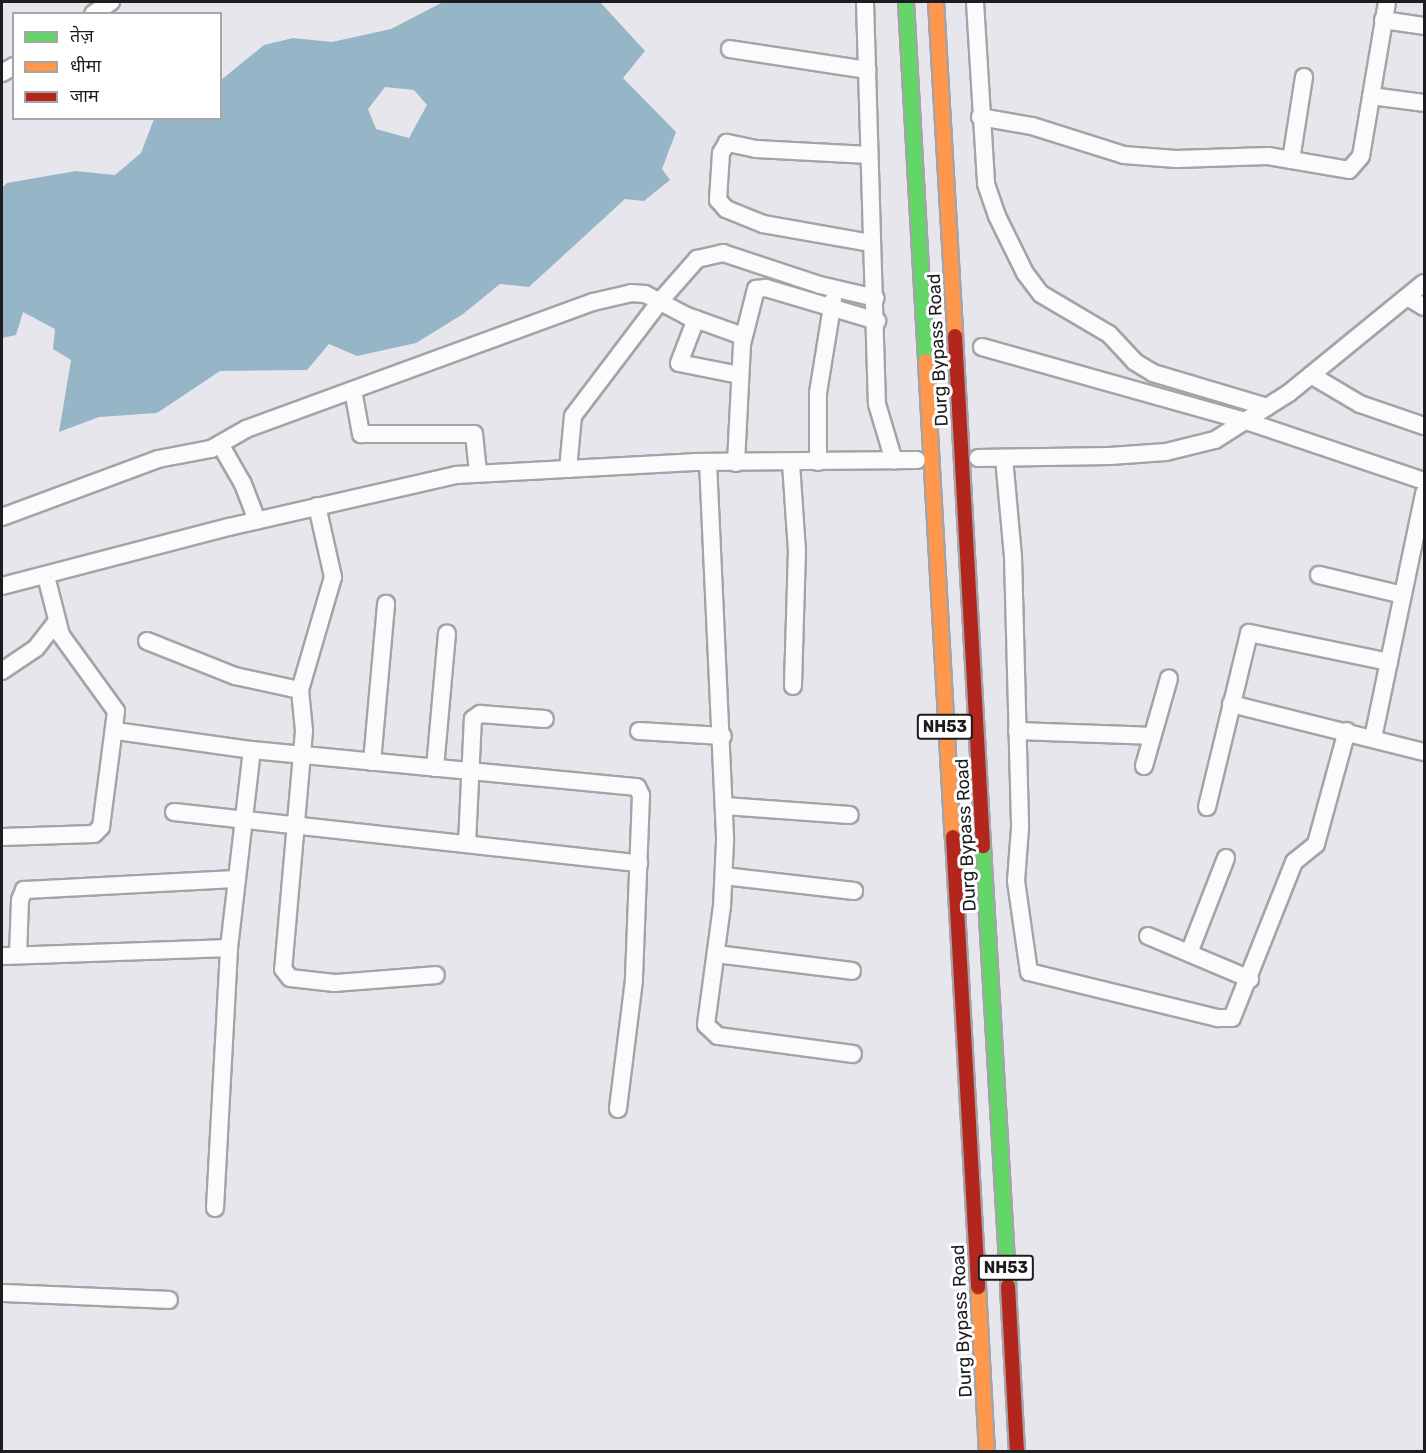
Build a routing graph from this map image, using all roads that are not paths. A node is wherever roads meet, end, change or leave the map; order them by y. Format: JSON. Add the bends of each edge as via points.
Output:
{"nodes":[{"id":1,"x":111,"y":2,"type":"edge"},
{"id":2,"x":865,"y":2,"type":"edge"},
{"id":3,"x":906,"y":2,"type":"edge"},
{"id":4,"x":936,"y":2,"type":"edge"},
{"id":5,"x":975,"y":2,"type":"edge"},
{"id":6,"x":1387,"y":2,"type":"edge"},
{"id":7,"x":96,"y":12,"type":"edge"},
{"id":8,"x":1383,"y":20,"type":"junction"},
{"id":9,"x":1425,"y":26,"type":"edge"},
{"id":10,"x":730,"y":49,"type":"dead end"},
{"id":11,"x":867,"y":70,"type":"junction"},
{"id":12,"x":1304,"y":77,"type":"dead end"},
{"id":13,"x":1371,"y":96,"type":"junction"},
{"id":14,"x":1425,"y":103,"type":"edge"},
{"id":15,"x":980,"y":117,"type":"junction"},
{"id":16,"x":869,"y":155,"type":"junction"},
{"id":17,"x":1291,"y":160,"type":"junction"},
{"id":18,"x":871,"y":243,"type":"junction"},
{"id":19,"x":1425,"y":283,"type":"edge"},
{"id":20,"x":836,"y":289,"type":"junction"},
{"id":21,"x":876,"y":298,"type":"junction"},
{"id":22,"x":1409,"y":298,"type":"junction"},
{"id":23,"x":667,"y":304,"type":"junction"},
{"id":24,"x":1425,"y":307,"type":"edge"},
{"id":25,"x":831,"y":309,"type":"junction"},
{"id":26,"x":696,"y":319,"type":"junction"},
{"id":27,"x":877,"y":321,"type":"junction"},
{"id":28,"x":743,"y":336,"type":"junction"},
{"id":29,"x":982,"y":347,"type":"dead end"},
{"id":30,"x":739,"y":375,"type":"junction"},
{"id":31,"x":1311,"y":375,"type":"junction"},
{"id":32,"x":353,"y":390,"type":"junction"},
{"id":33,"x":1264,"y":409,"type":"junction"},
{"id":34,"x":1246,"y":421,"type":"junction"},
{"id":35,"x":1425,"y":426,"type":"edge"},
{"id":36,"x":220,"y":444,"type":"junction"},
{"id":37,"x":978,"y":458,"type":"dead end"},
{"id":38,"x":1004,"y":458,"type":"junction"},
{"id":39,"x":917,"y":460,"type":"dead end"},
{"id":40,"x":894,"y":461,"type":"junction"},
{"id":41,"x":708,"y":462,"type":"junction"},
{"id":42,"x":818,"y":462,"type":"junction"},
{"id":43,"x":736,"y":463,"type":"junction"},
{"id":44,"x":791,"y":463,"type":"junction"},
{"id":45,"x":568,"y":469,"type":"junction"},
{"id":46,"x":478,"y":473,"type":"junction"},
{"id":47,"x":1425,"y":481,"type":"edge"},
{"id":48,"x":1425,"y":493,"type":"edge"},
{"id":49,"x":317,"y":506,"type":"junction"},
{"id":50,"x":2,"y":517,"type":"edge"},
{"id":51,"x":257,"y":520,"type":"junction"},
{"id":52,"x":1319,"y":575,"type":"dead end"},
{"id":53,"x":46,"y":576,"type":"junction"},
{"id":54,"x":2,"y":586,"type":"edge"},
{"id":55,"x":1403,"y":595,"type":"junction"},
{"id":56,"x":386,"y":604,"type":"dead end"},
{"id":57,"x":56,"y":622,"type":"junction"},
{"id":58,"x":447,"y":634,"type":"dead end"},
{"id":59,"x":147,"y":641,"type":"dead end"},
{"id":60,"x":1389,"y":662,"type":"junction"},
{"id":61,"x":2,"y":671,"type":"edge"},
{"id":62,"x":1169,"y":678,"type":"dead end"},
{"id":63,"x":794,"y":686,"type":"dead end"},
{"id":64,"x":300,"y":690,"type":"junction"},
{"id":65,"x":1231,"y":704,"type":"junction"},
{"id":66,"x":545,"y":719,"type":"dead end"},
{"id":67,"x":1347,"y":730,"type":"junction"},
{"id":68,"x":116,"y":731,"type":"junction"},
{"id":69,"x":639,"y":731,"type":"dead end"},
{"id":70,"x":1017,"y":731,"type":"junction"},
{"id":71,"x":723,"y":736,"type":"junction"},
{"id":72,"x":1152,"y":736,"type":"junction"},
{"id":73,"x":1373,"y":738,"type":"junction"},
{"id":74,"x":252,"y":750,"type":"junction"},
{"id":75,"x":1425,"y":752,"type":"edge"},
{"id":76,"x":303,"y":755,"type":"junction"},
{"id":77,"x":372,"y":762,"type":"junction"},
{"id":78,"x":1144,"y":766,"type":"dead end"},
{"id":79,"x":435,"y":768,"type":"junction"},
{"id":80,"x":470,"y":771,"type":"junction"},
{"id":81,"x":725,"y":806,"type":"junction"},
{"id":82,"x":1207,"y":807,"type":"dead end"},
{"id":83,"x":174,"y":812,"type":"dead end"},
{"id":84,"x":850,"y":815,"type":"dead end"},
{"id":85,"x":244,"y":819,"type":"junction"},
{"id":86,"x":297,"y":825,"type":"junction"},
{"id":87,"x":2,"y":837,"type":"edge"},
{"id":88,"x":467,"y":844,"type":"junction"},
{"id":89,"x":1226,"y":858,"type":"dead end"},
{"id":90,"x":639,"y":863,"type":"junction"},
{"id":91,"x":724,"y":876,"type":"junction"},
{"id":92,"x":237,"y":879,"type":"junction"},
{"id":93,"x":854,"y":891,"type":"dead end"},
{"id":94,"x":1148,"y":936,"type":"dead end"},
{"id":95,"x":229,"y":948,"type":"junction"},
{"id":96,"x":1189,"y":953,"type":"junction"},
{"id":97,"x":716,"y":954,"type":"junction"},
{"id":98,"x":10,"y":956,"type":"edge"},
{"id":99,"x":852,"y":971,"type":"dead end"},
{"id":100,"x":436,"y":975,"type":"dead end"},
{"id":101,"x":1250,"y":979,"type":"junction"},
{"id":102,"x":853,"y":1054,"type":"dead end"},
{"id":103,"x":618,"y":1109,"type":"dead end"},
{"id":104,"x":215,"y":1208,"type":"dead end"},
{"id":105,"x":2,"y":1293,"type":"edge"},
{"id":106,"x":169,"y":1300,"type":"dead end"},
{"id":107,"x":987,"y":1452,"type":"edge"},
{"id":108,"x":1017,"y":1452,"type":"edge"}],
"edges":[{"from":1,"to":7,"type":"street"},
{"from":2,"to":11,"type":"street"},
{"from":3,"to":107,"type":"highway","name":"Durg Bypass Road","number":"NH53"},
{"from":4,"to":108,"type":"highway","name":"Durg Bypass Road","number":"NH53"},
{"from":5,"to":15,"type":"street"},
{"from":6,"to":8,"type":"street"},
{"from":8,"to":9,"type":"street"},
{"from":8,"to":13,"type":"street"},
{"from":10,"to":11,"type":"street"},
{"from":11,"to":16,"type":"street"},
{"from":12,"to":17,"type":"street"},
{"from":13,"to":14,"type":"street"},
{"from":13,"to":17,"type":"street","via":[[1361,156],[1353,168]]},
{"from":15,"to":17,"type":"street","via":[[1032,126],[1124,155]]},
{"from":15,"to":33,"type":"street","via":[[986,184],[997,216],[1022,267],[1041,294],[1109,334],[1135,362],[1153,373]]},
{"from":16,"to":18,"type":"street"},
{"from":16,"to":18,"type":"street","via":[[756,149],[727,143],[721,153],[718,200],[726,209],[763,224]]},
{"from":18,"to":21,"type":"street"},
{"from":19,"to":22,"type":"street"},
{"from":20,"to":21,"type":"street"},
{"from":20,"to":23,"type":"street","via":[[723,253],[697,259]]},
{"from":20,"to":25,"type":"street"},
{"from":21,"to":27,"type":"street"},
{"from":22,"to":24,"type":"street"},
{"from":22,"to":31,"type":"street"},
{"from":23,"to":26,"type":"street"},
{"from":23,"to":32,"type":"street","via":[[631,293],[593,302]]},
{"from":23,"to":45,"type":"street","via":[[573,416]]},
{"from":25,"to":27,"type":"street"},
{"from":25,"to":28,"type":"street","via":[[761,287],[755,293]]},
{"from":25,"to":42,"type":"street","via":[[818,393]]},
{"from":26,"to":28,"type":"street"},
{"from":26,"to":30,"type":"street","via":[[679,363]]},
{"from":27,"to":40,"type":"street","via":[[877,404]]},
{"from":28,"to":30,"type":"street"},
{"from":29,"to":34,"type":"street"},
{"from":30,"to":43,"type":"street"},
{"from":31,"to":33,"type":"street"},
{"from":31,"to":35,"type":"street","via":[[1360,404]]},
{"from":32,"to":36,"type":"street","via":[[246,429]]},
{"from":32,"to":46,"type":"street","via":[[361,434],[474,434]]},
{"from":33,"to":34,"type":"street"},
{"from":34,"to":38,"type":"street","via":[[1215,440],[1166,452]]},
{"from":34,"to":47,"type":"street"},
{"from":36,"to":50,"type":"street","via":[[203,452],[158,459]]},
{"from":36,"to":51,"type":"street","via":[[243,484]]},
{"from":37,"to":38,"type":"street"},
{"from":38,"to":70,"type":"street","via":[[1013,556]]},
{"from":39,"to":40,"type":"street"},
{"from":40,"to":42,"type":"street"},
{"from":41,"to":43,"type":"street"},
{"from":41,"to":45,"type":"street"},
{"from":41,"to":71,"type":"street"},
{"from":42,"to":44,"type":"street"},
{"from":43,"to":44,"type":"street"},
{"from":44,"to":63,"type":"street","via":[[796,550]]},
{"from":45,"to":46,"type":"street"},
{"from":46,"to":49,"type":"street"},
{"from":48,"to":55,"type":"street"},
{"from":49,"to":51,"type":"street"},
{"from":49,"to":64,"type":"street","via":[[333,577]]},
{"from":51,"to":53,"type":"street"},
{"from":52,"to":55,"type":"street"},
{"from":53,"to":54,"type":"street"},
{"from":53,"to":57,"type":"street"},
{"from":55,"to":60,"type":"street"},
{"from":56,"to":77,"type":"street"},
{"from":57,"to":61,"type":"street","via":[[36,648]]},
{"from":57,"to":68,"type":"street","via":[[65,644],[113,703]]},
{"from":58,"to":79,"type":"street"},
{"from":59,"to":64,"type":"street","via":[[235,676]]},
{"from":60,"to":65,"type":"street","via":[[1254,631],[1246,637]]},
{"from":60,"to":73,"type":"street"},
{"from":62,"to":72,"type":"street"},
{"from":64,"to":76,"type":"street"},
{"from":65,"to":67,"type":"street"},
{"from":65,"to":82,"type":"street"},
{"from":66,"to":80,"type":"street","via":[[476,716]]},
{"from":67,"to":73,"type":"street"},
{"from":67,"to":101,"type":"street","via":[[1316,844],[1294,862]]},
{"from":68,"to":74,"type":"street"},
{"from":68,"to":87,"type":"street","via":[[98,832]]},
{"from":69,"to":71,"type":"street"},
{"from":70,"to":72,"type":"street"},
{"from":70,"to":101,"type":"street","via":[[1020,828],[1016,881],[1029,972],[1226,1019],[1237,1012]]},
{"from":71,"to":81,"type":"street"},
{"from":72,"to":78,"type":"street"},
{"from":73,"to":75,"type":"street"},
{"from":74,"to":76,"type":"street"},
{"from":74,"to":85,"type":"street"},
{"from":76,"to":77,"type":"street"},
{"from":76,"to":86,"type":"street"},
{"from":77,"to":79,"type":"street"},
{"from":79,"to":80,"type":"street"},
{"from":80,"to":88,"type":"street"},
{"from":80,"to":90,"type":"street","via":[[638,787]]},
{"from":81,"to":84,"type":"street"},
{"from":81,"to":91,"type":"street"},
{"from":83,"to":85,"type":"street"},
{"from":85,"to":86,"type":"street"},
{"from":85,"to":92,"type":"street"},
{"from":86,"to":88,"type":"street"},
{"from":86,"to":100,"type":"street","via":[[281,961],[285,975],[298,980],[335,982]]},
{"from":88,"to":90,"type":"street"},
{"from":89,"to":96,"type":"street"},
{"from":90,"to":103,"type":"street","via":[[634,980]]},
{"from":91,"to":93,"type":"street"},
{"from":91,"to":97,"type":"street"},
{"from":92,"to":95,"type":"street"},
{"from":92,"to":98,"type":"street","via":[[24,890]]},
{"from":94,"to":96,"type":"street"},
{"from":95,"to":98,"type":"street"},
{"from":95,"to":104,"type":"street"},
{"from":96,"to":101,"type":"street"},
{"from":97,"to":99,"type":"street"},
{"from":97,"to":102,"type":"street","via":[[706,1018],[713,1034]]},
{"from":105,"to":106,"type":"street"}]}
